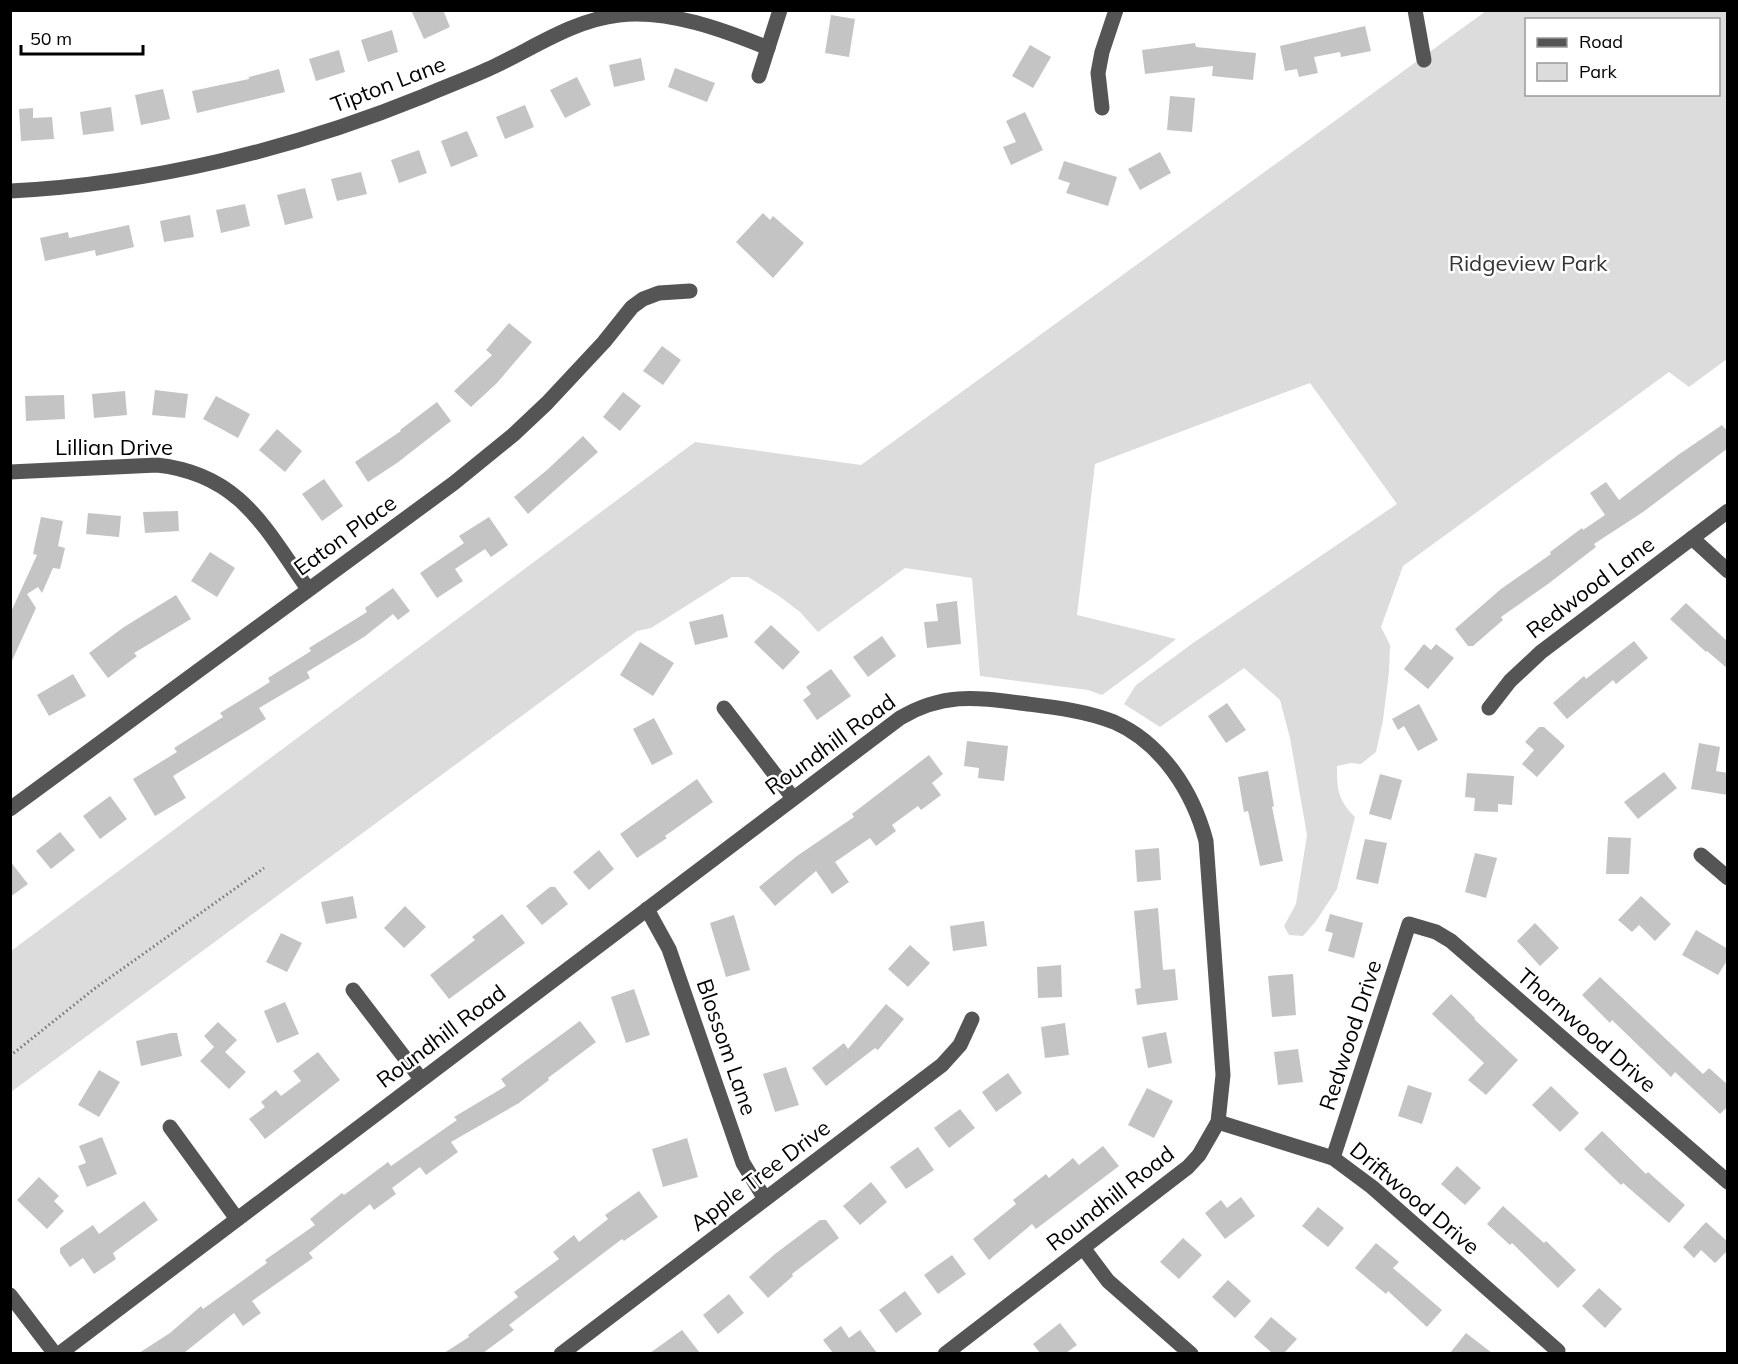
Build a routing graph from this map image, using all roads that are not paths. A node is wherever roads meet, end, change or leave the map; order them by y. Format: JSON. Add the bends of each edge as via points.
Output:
{"nodes":[{"id":1,"x":780,"y":10,"type":"edge"},
{"id":2,"x":1116,"y":10,"type":"edge"},
{"id":3,"x":1415,"y":10,"type":"edge"},
{"id":4,"x":768,"y":48,"type":"junction"},
{"id":5,"x":1424,"y":60,"type":"dead end"},
{"id":6,"x":759,"y":76,"type":"dead end"},
{"id":7,"x":1102,"y":108,"type":"dead end"},
{"id":8,"x":10,"y":191,"type":"edge"},
{"id":9,"x":690,"y":291,"type":"dead end"},
{"id":10,"x":10,"y":472,"type":"edge"},
{"id":11,"x":1728,"y":511,"type":"edge"},
{"id":12,"x":1692,"y":538,"type":"junction"},
{"id":13,"x":1728,"y":571,"type":"edge"},
{"id":14,"x":308,"y":589,"type":"junction"},
{"id":15,"x":724,"y":708,"type":"dead end"},
{"id":16,"x":1489,"y":708,"type":"dead end"},
{"id":17,"x":792,"y":798,"type":"junction"},
{"id":18,"x":10,"y":809,"type":"edge"},
{"id":19,"x":1701,"y":855,"type":"dead end"},
{"id":20,"x":1728,"y":878,"type":"edge"},
{"id":21,"x":647,"y":909,"type":"junction"},
{"id":22,"x":1409,"y":924,"type":"joint"},
{"id":23,"x":353,"y":990,"type":"dead end"},
{"id":24,"x":972,"y":1019,"type":"dead end"},
{"id":25,"x":421,"y":1079,"type":"junction"},
{"id":26,"x":1218,"y":1122,"type":"junction"},
{"id":27,"x":170,"y":1127,"type":"dead end"},
{"id":28,"x":1333,"y":1158,"type":"junction"},
{"id":29,"x":1728,"y":1182,"type":"edge"},
{"id":30,"x":765,"y":1199,"type":"junction"},
{"id":31,"x":237,"y":1219,"type":"junction"},
{"id":32,"x":1084,"y":1249,"type":"junction"},
{"id":33,"x":10,"y":1295,"type":"edge"},
{"id":34,"x":1558,"y":1351,"type":"dead end"},
{"id":35,"x":57,"y":1353,"type":"edge"},
{"id":36,"x":561,"y":1353,"type":"edge"},
{"id":37,"x":945,"y":1353,"type":"edge"},
{"id":38,"x":1191,"y":1353,"type":"edge"}],
"edges":[{"from":1,"to":4,"type":"street"},
{"from":2,"to":7,"type":"street","via":[[1098,73]]},
{"from":3,"to":5,"type":"street"},
{"from":4,"to":6,"type":"street"},
{"from":4,"to":8,"type":"street","name":"Tipton Lane","via":[[672,17],[606,17],[566,30],[422,97],[298,140],[162,172]]},
{"from":9,"to":14,"type":"street","name":"Eaton Place","via":[[659,293],[632,307],[570,380],[513,435]]},
{"from":10,"to":14,"type":"street","name":"Lillian Drive","via":[[157,465],[204,476],[242,501]]},
{"from":11,"to":12,"type":"street","name":"Redwood Lane"},
{"from":12,"to":13,"type":"street"},
{"from":12,"to":16,"type":"street","name":"Redwood Lane","via":[[1542,652],[1510,681]]},
{"from":14,"to":18,"type":"street","name":"Eaton Place"},
{"from":15,"to":17,"type":"street"},
{"from":17,"to":21,"type":"street","name":"Roundhill Road"},
{"from":17,"to":26,"type":"street","name":"Roundhill Road","via":[[900,718],[948,699],[976,697],[1062,708],[1113,722],[1141,739],[1164,759],[1183,784],[1206,841],[1223,1075]]},
{"from":19,"to":20,"type":"street"},
{"from":21,"to":25,"type":"street","name":"Roundhill Road"},
{"from":21,"to":30,"type":"street","name":"Blossom Lane","via":[[669,950],[743,1163]]},
{"from":22,"to":28,"type":"street","name":"Redwood Drive"},
{"from":22,"to":29,"type":"street","name":"Thornwood Drive","via":[[1451,941]]},
{"from":23,"to":25,"type":"street"},
{"from":24,"to":30,"type":"street","name":"Apple Tree Drive","via":[[960,1045],[942,1065]]},
{"from":25,"to":31,"type":"street","name":"Roundhill Road"},
{"from":26,"to":28,"type":"street","name":"Driftwood Drive"},
{"from":26,"to":32,"type":"street","name":"Roundhill Road","via":[[1188,1167]]},
{"from":27,"to":31,"type":"street"},
{"from":28,"to":34,"type":"street","name":"Driftwood Drive","via":[[1372,1187]]},
{"from":30,"to":36,"type":"street","name":"Apple Tree Drive"},
{"from":31,"to":35,"type":"street","name":"Roundhill Road"},
{"from":32,"to":37,"type":"street","name":"Roundhill Road"},
{"from":32,"to":38,"type":"street","via":[[1108,1281]]},
{"from":33,"to":35,"type":"street"}]}
